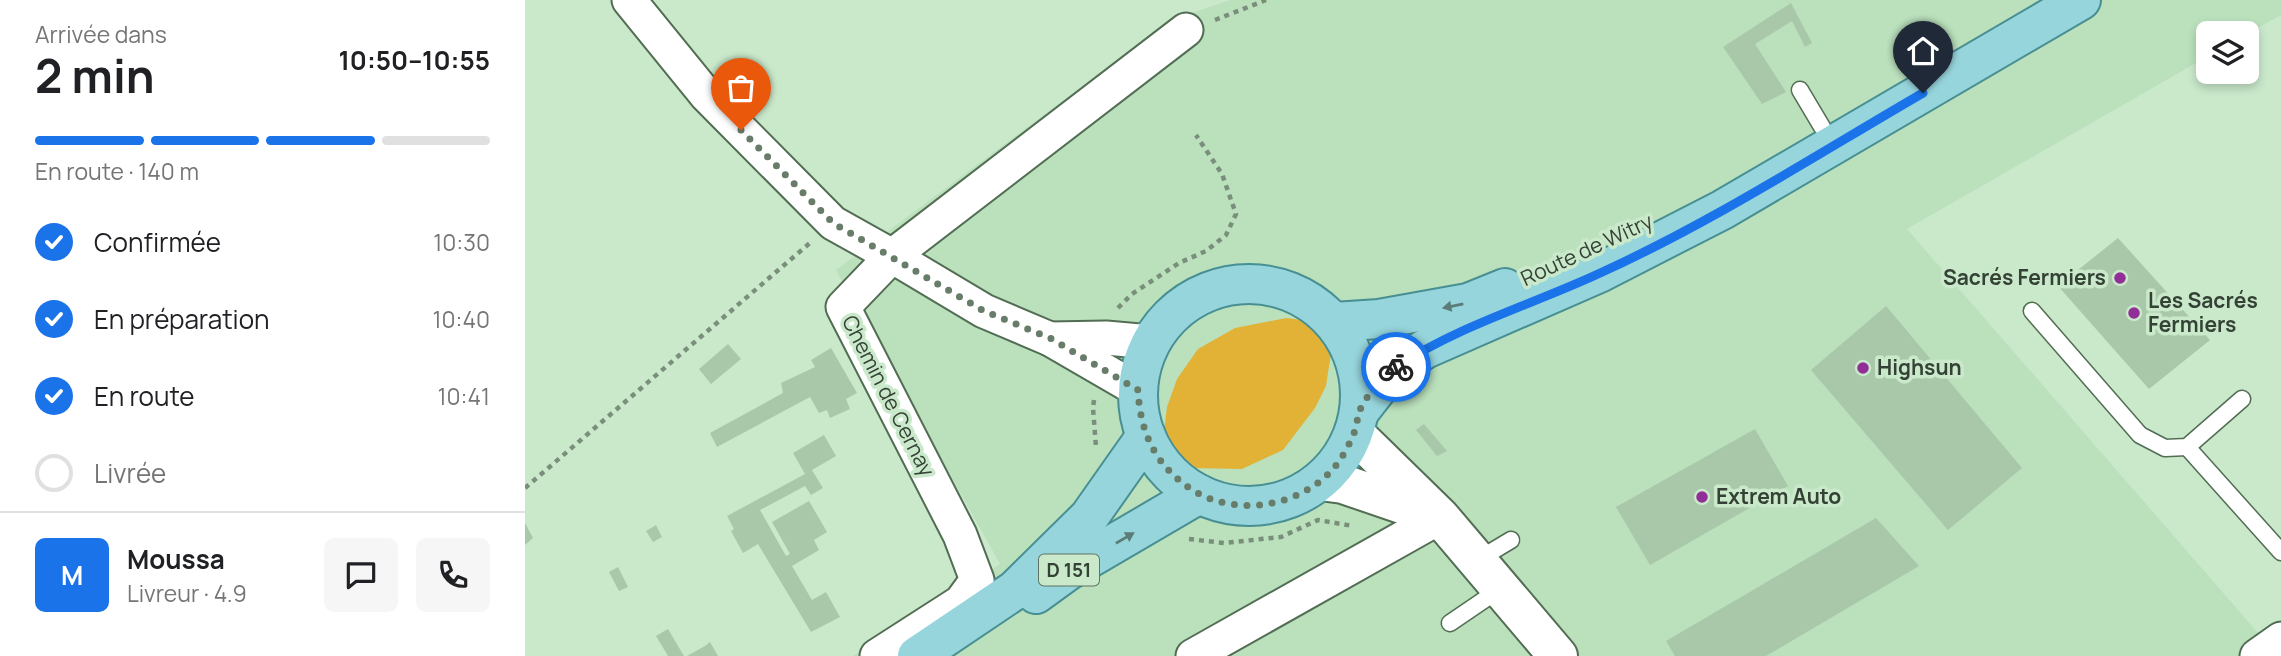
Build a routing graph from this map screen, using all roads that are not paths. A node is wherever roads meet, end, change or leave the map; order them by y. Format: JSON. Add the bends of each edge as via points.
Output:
{"nodes":[{"id":1,"x":629,"y":0,"type":"edge"},
{"id":2,"x":2031,"y":0,"type":"edge"},
{"id":3,"x":2081,"y":0,"type":"edge"},
{"id":4,"x":1186,"y":30,"type":"road end"},
{"id":5,"x":1800,"y":90,"type":"dead end"},
{"id":6,"x":1822,"y":127,"type":"junction"},
{"id":7,"x":893,"y":256,"type":"junction"},
{"id":8,"x":2032,"y":311,"type":"dead end"},
{"id":9,"x":1334,"y":323,"type":"junction"},
{"id":10,"x":1151,"y":342,"type":"junction"},
{"id":11,"x":1103,"y":354,"type":"junction"},
{"id":12,"x":1138,"y":390,"type":"junction"},
{"id":13,"x":2242,"y":399,"type":"dead end"},
{"id":14,"x":1357,"y":422,"type":"junction"},
{"id":15,"x":1146,"y":436,"type":"junction"},
{"id":16,"x":2187,"y":447,"type":"junction"},
{"id":17,"x":1320,"y":481,"type":"junction"},
{"id":18,"x":1199,"y":494,"type":"junction"},
{"id":19,"x":1440,"y":517,"type":"junction"},
{"id":20,"x":1511,"y":540,"type":"dead end"},
{"id":21,"x":2281,"y":552,"type":"edge"},
{"id":22,"x":1488,"y":575,"type":"junction"},
{"id":23,"x":1450,"y":623,"type":"dead end"},
{"id":24,"x":2281,"y":639,"type":"edge"},
{"id":25,"x":877,"y":656,"type":"edge"},
{"id":26,"x":917,"y":656,"type":"edge"},
{"id":27,"x":945,"y":656,"type":"edge"},
{"id":28,"x":1193,"y":656,"type":"edge"},
{"id":29,"x":1558,"y":656,"type":"edge"},
{"id":30,"x":2257,"y":656,"type":"edge"}],
"edges":[{"from":1,"to":7,"type":"street","via":[[707,96],[833,223]]},
{"from":2,"to":6,"type":"main road","name":"Route de Witry"},
{"from":3,"to":14,"type":"main road","name":"Route de Witry","via":[[1722,210],[1599,274],[1425,349],[1391,371]]},
{"from":4,"to":7,"type":"street"},
{"from":5,"to":6,"type":"lane"},
{"from":6,"to":9,"type":"main road","name":"Route de Witry","one_way":true,"via":[[1596,251],[1468,303]]},
{"from":7,"to":11,"type":"street","via":[[984,311]]},
{"from":7,"to":25,"type":"street","name":"Chemin de Cernay","via":[[843,307],[960,535],[977,580],[961,602]]},
{"from":8,"to":16,"type":"lane","via":[[2140,435],[2165,448]]},
{"from":9,"to":10,"type":"main road","name":"Route de Witry","via":[[1314,304],[1290,291],[1237,284],[1211,290],[1187,303]]},
{"from":9,"to":14,"type":"main road","name":"Route de Witry","via":[[1351,349],[1360,380]]},
{"from":10,"to":11,"type":"street"},
{"from":10,"to":12,"type":"main road","name":"Route de Witry"},
{"from":11,"to":12,"type":"street"},
{"from":12,"to":15,"type":"main road","name":"Route de Witry"},
{"from":13,"to":16,"type":"lane"},
{"from":14,"to":17,"type":"main road","name":"Route de Witry","via":[[1340,459]]},
{"from":14,"to":19,"type":"street"},
{"from":15,"to":18,"type":"main road","name":"Route de Witry","via":[[1158,459]]},
{"from":15,"to":26,"type":"main road","number":"D 151","via":[[1089,517],[1015,590]]},
{"from":16,"to":21,"type":"lane"},
{"from":17,"to":18,"type":"main road","name":"Route de Witry","via":[[1302,493],[1262,506],[1219,502]]},
{"from":17,"to":19,"type":"street","via":[[1353,487]]},
{"from":27,"to":18,"type":"main road","number":"D 151","one_way":true,"via":[[1069,570]]},
{"from":19,"to":22,"type":"street"},
{"from":19,"to":28,"type":"street"},
{"from":20,"to":22,"type":"lane"},
{"from":22,"to":23,"type":"lane"},
{"from":22,"to":29,"type":"street"},
{"from":24,"to":30,"type":"street"}]}
